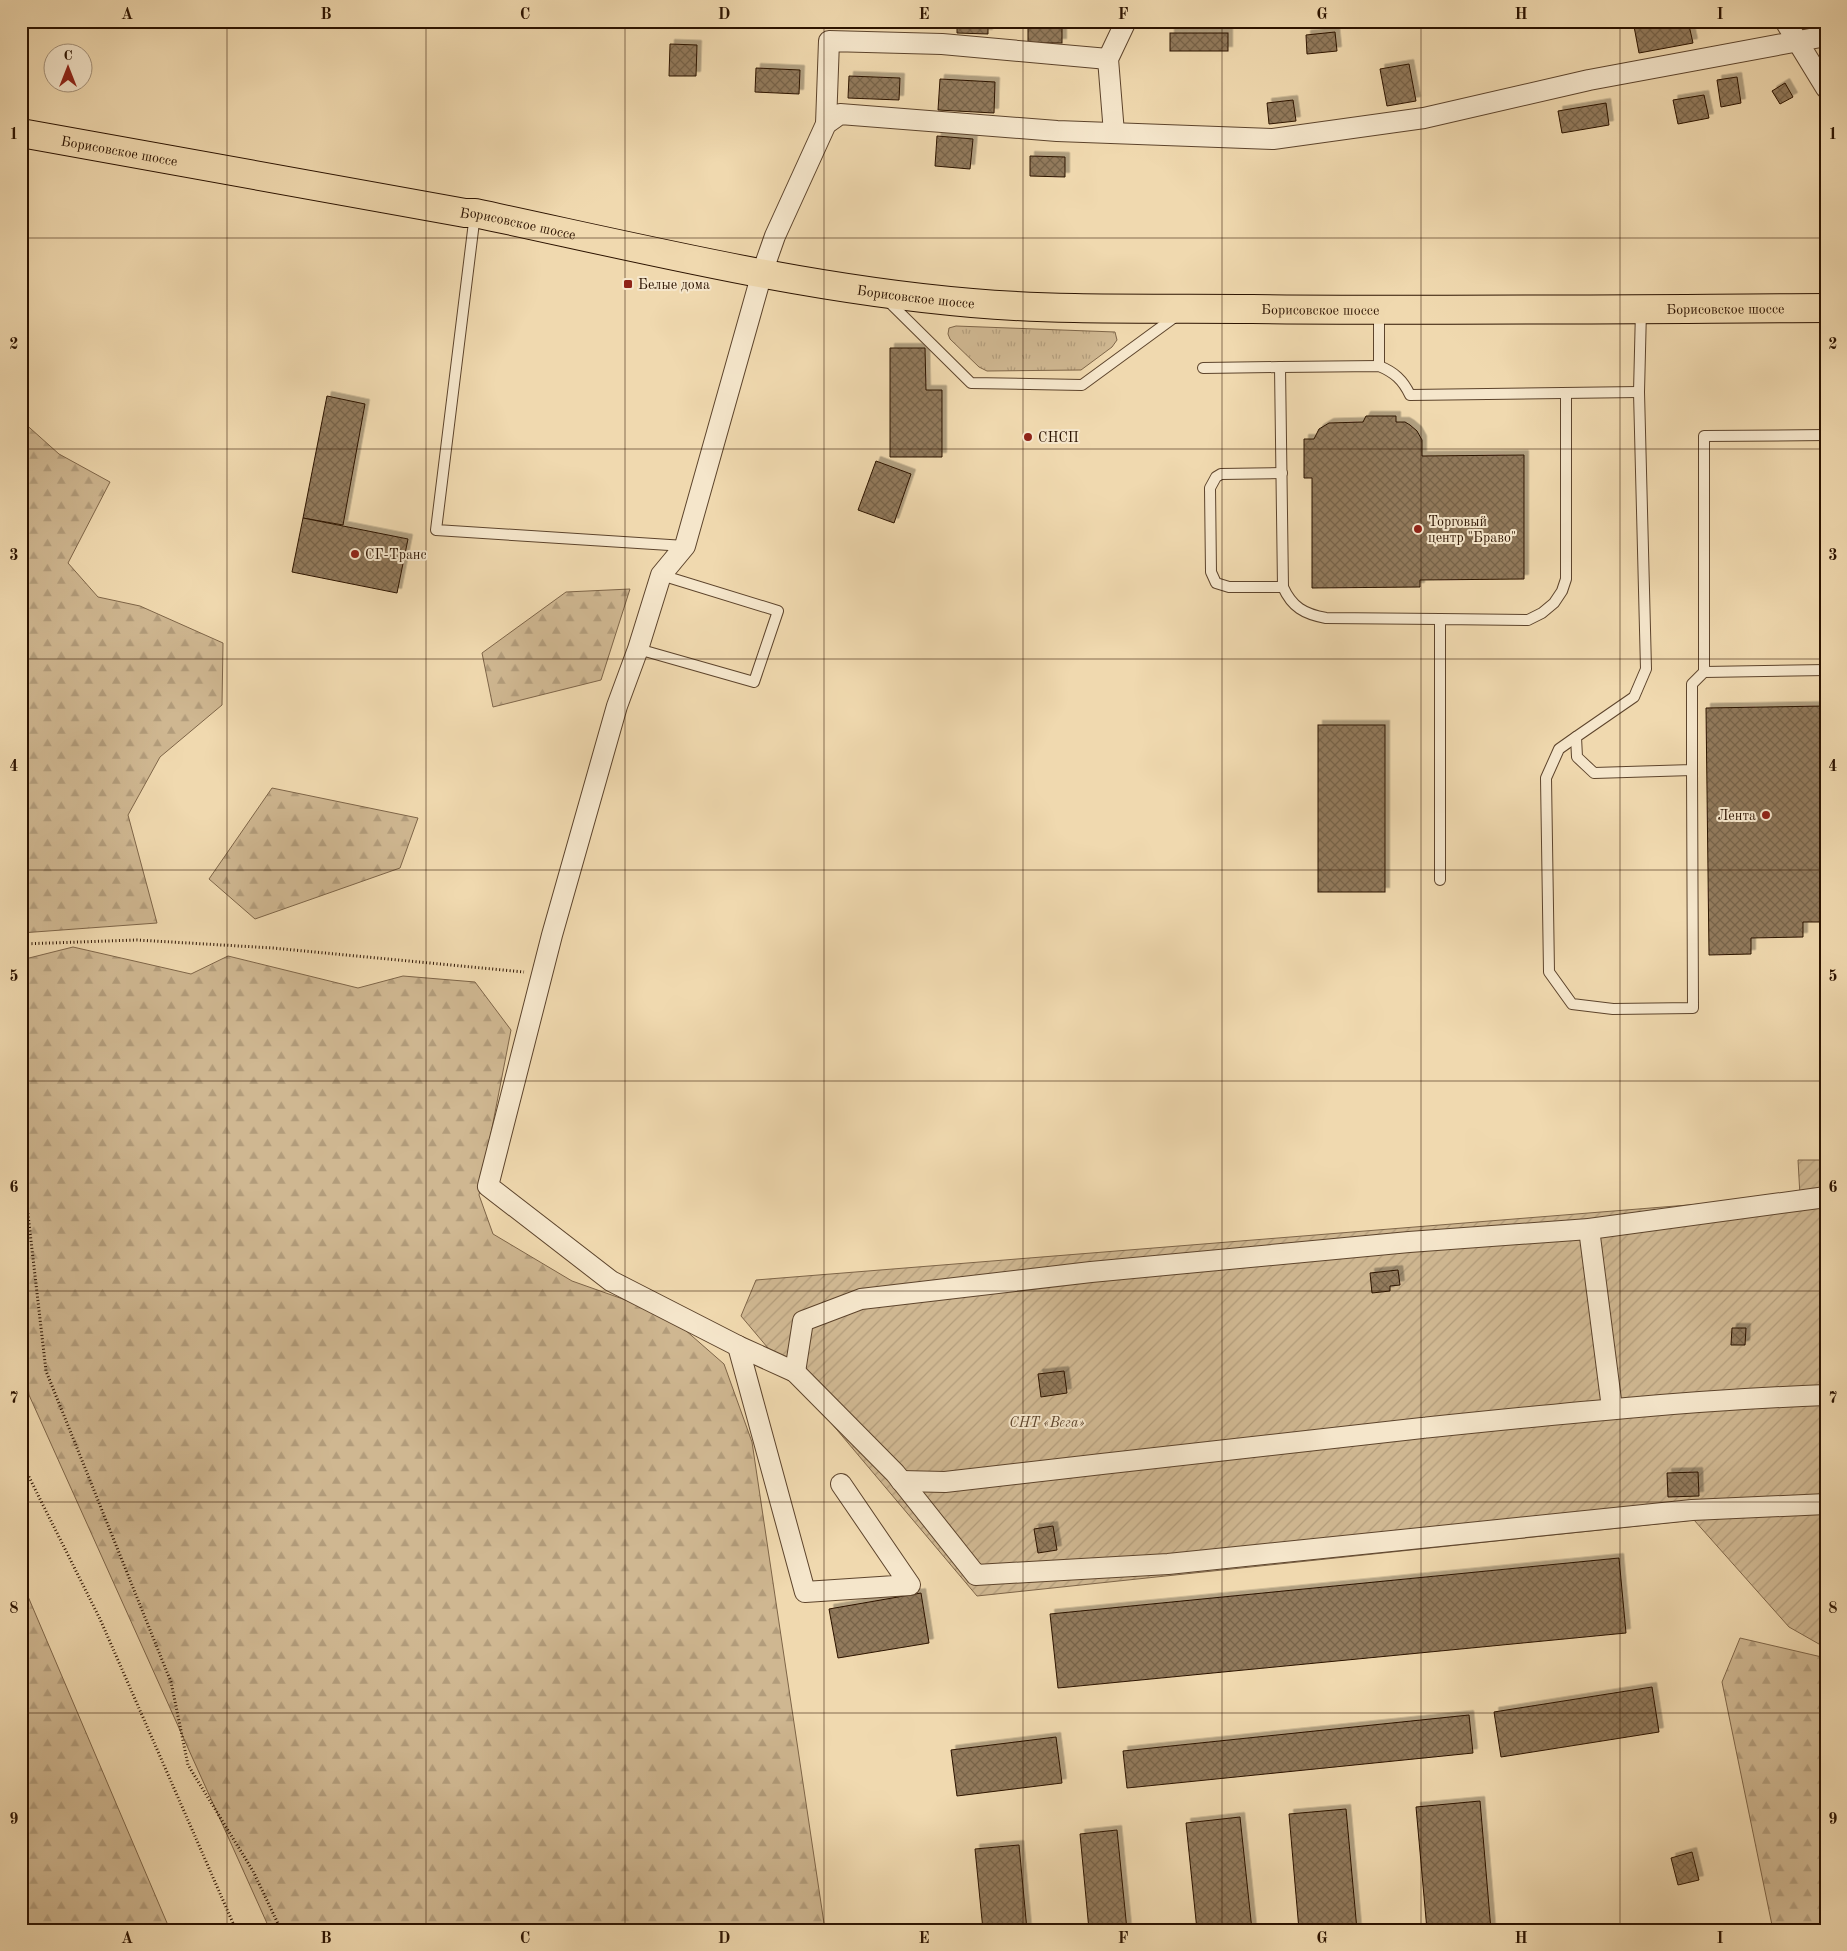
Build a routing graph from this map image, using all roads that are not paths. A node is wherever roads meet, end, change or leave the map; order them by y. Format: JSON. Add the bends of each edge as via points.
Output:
{"nodes":[{"id":1,"x":1126,"y":21,"type":"edge"},
{"id":2,"x":1785,"y":21,"type":"edge"},
{"id":3,"x":1826,"y":36,"type":"edge"},
{"id":4,"x":1799,"y":42,"type":"junction"},
{"id":5,"x":1108,"y":59,"type":"junction"},
{"id":6,"x":1826,"y":88,"type":"edge"},
{"id":7,"x":826,"y":124,"type":"junction"},
{"id":8,"x":21,"y":133,"type":"edge"},
{"id":9,"x":1114,"y":133,"type":"junction"},
{"id":10,"x":475,"y":214,"type":"junction"},
{"id":11,"x":762,"y":274,"type":"junction"},
{"id":12,"x":880,"y":293,"type":"junction"},
{"id":13,"x":1188,"y":308,"type":"junction"},
{"id":14,"x":1826,"y":308,"type":"edge"},
{"id":15,"x":1641,"y":309,"type":"junction"},
{"id":16,"x":1379,"y":310,"type":"junction"},
{"id":17,"x":1379,"y":366,"type":"junction"},
{"id":18,"x":1280,"y":367,"type":"junction"},
{"id":19,"x":1203,"y":368,"type":"dead end"},
{"id":20,"x":1639,"y":392,"type":"junction"},
{"id":21,"x":1566,"y":394,"type":"junction"},
{"id":22,"x":1826,"y":435,"type":"edge"},
{"id":23,"x":1282,"y":473,"type":"junction"},
{"id":24,"x":685,"y":546,"type":"junction"},
{"id":25,"x":661,"y":575,"type":"junction"},
{"id":26,"x":1282,"y":587,"type":"junction"},
{"id":27,"x":1440,"y":619,"type":"junction"},
{"id":28,"x":638,"y":650,"type":"junction"},
{"id":29,"x":1826,"y":670,"type":"edge"},
{"id":30,"x":1704,"y":672,"type":"junction"},
{"id":31,"x":1576,"y":737,"type":"junction"},
{"id":32,"x":1692,"y":770,"type":"junction"},
{"id":33,"x":1440,"y":880,"type":"dead end"},
{"id":34,"x":1826,"y":1196,"type":"edge"},
{"id":35,"x":1589,"y":1229,"type":"junction"},
{"id":36,"x":738,"y":1346,"type":"junction"},
{"id":37,"x":795,"y":1372,"type":"junction"},
{"id":38,"x":1826,"y":1395,"type":"edge"},
{"id":39,"x":1612,"y":1408,"type":"junction"},
{"id":40,"x":902,"y":1481,"type":"junction"},
{"id":41,"x":841,"y":1484,"type":"dead end"},
{"id":42,"x":1826,"y":1504,"type":"edge"}],
"edges":[{"from":1,"to":5,"type":"street"},
{"from":2,"to":4,"type":"street"},
{"from":3,"to":4,"type":"street"},
{"from":4,"to":6,"type":"street"},
{"from":4,"to":9,"type":"street","via":[[1589,80],[1424,118],[1274,139]]},
{"from":5,"to":7,"type":"street","via":[[942,44],[829,42]]},
{"from":5,"to":9,"type":"street"},
{"from":7,"to":9,"type":"street","via":[[840,114]]},
{"from":7,"to":11,"type":"street","via":[[775,236]]},
{"from":8,"to":10,"type":"main road","name":"Борисовское шоссе"},
{"from":10,"to":11,"type":"main road","name":"Борисовское шоссе"},
{"from":10,"to":24,"type":"lane","via":[[436,530]]},
{"from":11,"to":12,"type":"main road","name":"Борисовское шоссе"},
{"from":11,"to":24,"type":"street"},
{"from":12,"to":13,"type":"main road","name":"Борисовское шоссе","via":[[1036,308]]},
{"from":12,"to":13,"type":"lane","via":[[971,382],[1082,385]]},
{"from":13,"to":16,"type":"main road","name":"Борисовское шоссе"},
{"from":14,"to":15,"type":"main road","name":"Борисовское шоссе"},
{"from":15,"to":16,"type":"main road","name":"Борисовское шоссе"},
{"from":15,"to":20,"type":"lane"},
{"from":16,"to":17,"type":"lane"},
{"from":17,"to":18,"type":"lane"},
{"from":17,"to":21,"type":"lane","via":[[1399,378],[1410,395]]},
{"from":18,"to":19,"type":"lane"},
{"from":18,"to":23,"type":"lane"},
{"from":20,"to":21,"type":"lane"},
{"from":20,"to":31,"type":"lane","via":[[1646,669],[1634,697]]},
{"from":21,"to":27,"type":"lane","via":[[1566,579],[1562,591],[1554,603],[1528,620]]},
{"from":22,"to":30,"type":"lane","via":[[1704,436]]},
{"from":23,"to":26,"type":"lane"},
{"from":23,"to":26,"type":"lane","via":[[1221,474],[1210,488],[1213,578],[1216,583],[1222,586]]},
{"from":24,"to":25,"type":"street"},
{"from":25,"to":28,"type":"street"},
{"from":25,"to":28,"type":"lane","via":[[778,611],[754,682]]},
{"from":26,"to":27,"type":"lane","via":[[1296,607],[1326,618]]},
{"from":27,"to":33,"type":"lane"},
{"from":28,"to":36,"type":"street","via":[[617,706],[542,974],[488,1186],[612,1281]]},
{"from":29,"to":30,"type":"lane"},
{"from":30,"to":32,"type":"lane","via":[[1692,684]]},
{"from":31,"to":32,"type":"lane","via":[[1577,757],[1594,773]]},
{"from":31,"to":32,"type":"lane","via":[[1559,749],[1546,778],[1549,972],[1572,1004],[1613,1008],[1693,1008]]},
{"from":34,"to":35,"type":"street"},
{"from":35,"to":37,"type":"street","via":[[1409,1242],[1091,1272],[861,1299],[803,1321]]},
{"from":35,"to":39,"type":"street"},
{"from":36,"to":37,"type":"street"},
{"from":36,"to":41,"type":"street","via":[[805,1592],[910,1585]]},
{"from":37,"to":40,"type":"street"},
{"from":38,"to":39,"type":"street"},
{"from":39,"to":40,"type":"street","via":[[945,1482]]},
{"from":40,"to":42,"type":"street","via":[[976,1575],[1168,1564],[1692,1510]]}]}
